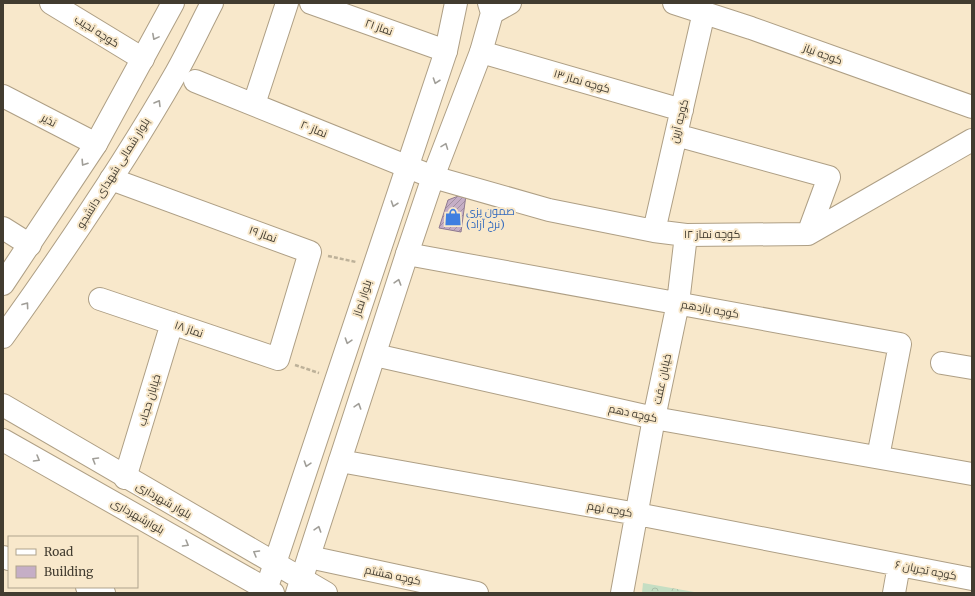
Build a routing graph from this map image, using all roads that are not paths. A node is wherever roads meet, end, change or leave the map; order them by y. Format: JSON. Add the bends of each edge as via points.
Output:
{"nodes":[{"id":1,"x":51,"y":3,"type":"edge"},
{"id":2,"x":173,"y":3,"type":"edge"},
{"id":3,"x":212,"y":3,"type":"edge"},
{"id":4,"x":287,"y":3,"type":"edge"},
{"id":5,"x":311,"y":3,"type":"edge"},
{"id":6,"x":456,"y":3,"type":"edge"},
{"id":7,"x":674,"y":3,"type":"edge"},
{"id":8,"x":497,"y":6,"type":"edge"},
{"id":9,"x":704,"y":12,"type":"junction"},
{"id":10,"x":446,"y":51,"type":"junction"},
{"id":11,"x":481,"y":52,"type":"junction"},
{"id":12,"x":143,"y":59,"type":"junction"},
{"id":13,"x":195,"y":81,"type":"dead end"},
{"id":14,"x":3,"y":96,"type":"edge"},
{"id":15,"x":254,"y":104,"type":"junction"},
{"id":16,"x":972,"y":108,"type":"edge"},
{"id":17,"x":682,"y":110,"type":"junction"},
{"id":18,"x":676,"y":135,"type":"junction"},
{"id":19,"x":972,"y":140,"type":"edge"},
{"id":20,"x":96,"y":144,"type":"junction"},
{"id":21,"x":406,"y":167,"type":"junction"},
{"id":22,"x":433,"y":178,"type":"junction"},
{"id":23,"x":111,"y":179,"type":"junction"},
{"id":24,"x":3,"y":228,"type":"edge"},
{"id":25,"x":654,"y":231,"type":"junction"},
{"id":26,"x":808,"y":234,"type":"junction"},
{"id":27,"x":686,"y":235,"type":"junction"},
{"id":28,"x":30,"y":245,"type":"junction"},
{"id":29,"x":407,"y":254,"type":"junction"},
{"id":30,"x":3,"y":284,"type":"edge"},
{"id":31,"x":100,"y":299,"type":"dead end"},
{"id":32,"x":678,"y":303,"type":"junction"},
{"id":33,"x":172,"y":323,"type":"junction"},
{"id":34,"x":3,"y":337,"type":"edge"},
{"id":35,"x":375,"y":355,"type":"junction"},
{"id":36,"x":278,"y":359,"type":"joint"},
{"id":37,"x":942,"y":363,"type":"dead end"},
{"id":38,"x":972,"y":368,"type":"edge"},
{"id":39,"x":3,"y":405,"type":"edge"},
{"id":40,"x":654,"y":418,"type":"junction"},
{"id":41,"x":3,"y":440,"type":"edge"},
{"id":42,"x":885,"y":459,"type":"junction"},
{"id":43,"x":340,"y":461,"type":"junction"},
{"id":44,"x":972,"y":474,"type":"edge"},
{"id":45,"x":125,"y":478,"type":"junction"},
{"id":46,"x":637,"y":514,"type":"junction"},
{"id":47,"x":309,"y":558,"type":"junction"},
{"id":48,"x":274,"y":563,"type":"junction"},
{"id":49,"x":889,"y":563,"type":"junction"},
{"id":50,"x":972,"y":579,"type":"edge"},
{"id":51,"x":300,"y":586,"type":"edge"},
{"id":52,"x":90,"y":588,"type":"edge"},
{"id":53,"x":268,"y":592,"type":"edge"},
{"id":54,"x":104,"y":593,"type":"edge"},
{"id":55,"x":326,"y":593,"type":"edge"},
{"id":56,"x":477,"y":593,"type":"edge"},
{"id":57,"x":622,"y":593,"type":"edge"},
{"id":58,"x":894,"y":593,"type":"edge"}],
"edges":[{"from":1,"to":12,"type":"street","name":"کوچه نجیب"},
{"from":2,"to":12,"type":"street","one_way":true},
{"from":23,"to":3,"type":"street","name":"بلوار شمالی شهدای دانشجو","one_way":true,"via":[[176,73]]},
{"from":4,"to":15,"type":"street"},
{"from":5,"to":10,"type":"street","name":"نماز ۲۱"},
{"from":6,"to":10,"type":"street","name":"بلوار نماز"},
{"from":7,"to":9,"type":"street","name":"کوچه نیاز"},
{"from":8,"to":11,"type":"street"},
{"from":9,"to":16,"type":"street","name":"کوچه نیاز"},
{"from":9,"to":17,"type":"street","name":"کوچه آرین"},
{"from":10,"to":21,"type":"street","name":"بلوار نماز","one_way":true},
{"from":11,"to":17,"type":"street","name":"کوچه نماز ۱۳"},
{"from":22,"to":11,"type":"street","one_way":true},
{"from":12,"to":20,"type":"street"},
{"from":13,"to":15,"type":"street","name":"نماز ۲۰"},
{"from":14,"to":20,"type":"street","name":"نذیر"},
{"from":15,"to":21,"type":"street","name":"نماز ۲۰"},
{"from":17,"to":18,"type":"street","name":"کوچه آرین"},
{"from":18,"to":25,"type":"street","name":"کوچه آرین"},
{"from":18,"to":26,"type":"street","via":[[829,177]]},
{"from":19,"to":26,"type":"street","name":"کوچه نماز ۱۲"},
{"from":20,"to":28,"type":"street","one_way":true},
{"from":21,"to":22,"type":"street","name":"نماز ۲۰"},
{"from":21,"to":48,"type":"street","name":"بلوار نماز","one_way":true},
{"from":22,"to":25,"type":"street","name":"کوچه نماز ۱۲","via":[[549,210]]},
{"from":22,"to":29,"type":"street"},
{"from":34,"to":23,"type":"street","name":"بلوار شمالی شهدای دانشجو","one_way":true},
{"from":23,"to":36,"type":"street","name":"نماز ۱۹","via":[[310,252]]},
{"from":24,"to":28,"type":"street"},
{"from":25,"to":27,"type":"street","name":"کوچه نماز ۱۲"},
{"from":26,"to":27,"type":"street","name":"کوچه نماز ۱۲"},
{"from":27,"to":32,"type":"street","name":"خیابان عفت"},
{"from":28,"to":30,"type":"street"},
{"from":29,"to":32,"type":"street","name":"کوچه یازدهم"},
{"from":35,"to":29,"type":"street","one_way":true},
{"from":31,"to":33,"type":"street","name":"نماز ۱۸"},
{"from":32,"to":40,"type":"street","name":"خیابان عفت"},
{"from":32,"to":42,"type":"street","name":"کوچه یازدهم","via":[[900,344]]},
{"from":33,"to":36,"type":"street","name":"نماز ۱۸"},
{"from":33,"to":45,"type":"street","name":"خیابان حجاب"},
{"from":35,"to":40,"type":"street","name":"کوچه دهم"},
{"from":43,"to":35,"type":"street","one_way":true},
{"from":37,"to":38,"type":"street"},
{"from":45,"to":39,"type":"street","name":"بلوار شهرداری","one_way":true},
{"from":40,"to":42,"type":"street","name":"کوچه دهم"},
{"from":40,"to":46,"type":"street","name":"خیابان عفت"},
{"from":41,"to":53,"type":"street","name":"بلوارشهرداری","one_way":true},
{"from":42,"to":44,"type":"street","name":"کوچه دهم"},
{"from":43,"to":46,"type":"street","name":"کوچه نهم"},
{"from":47,"to":43,"type":"street","one_way":true},
{"from":48,"to":45,"type":"street","name":"بلوار شهرداری","one_way":true},
{"from":46,"to":49,"type":"street","name":"کوچه نهم"},
{"from":46,"to":57,"type":"street","name":"خیابان عفت"},
{"from":47,"to":51,"type":"street"},
{"from":47,"to":56,"type":"street","name":"کوچه هشتم"},
{"from":48,"to":51,"type":"street","name":"بلوار شهرداری"},
{"from":48,"to":53,"type":"street","name":"بلوار نماز"},
{"from":49,"to":50,"type":"street","name":"کوچه تجریان ۶"},
{"from":49,"to":58,"type":"street"},
{"from":51,"to":55,"type":"street","name":"بلوار شهرداری"},
{"from":52,"to":54,"type":"street"}]}
